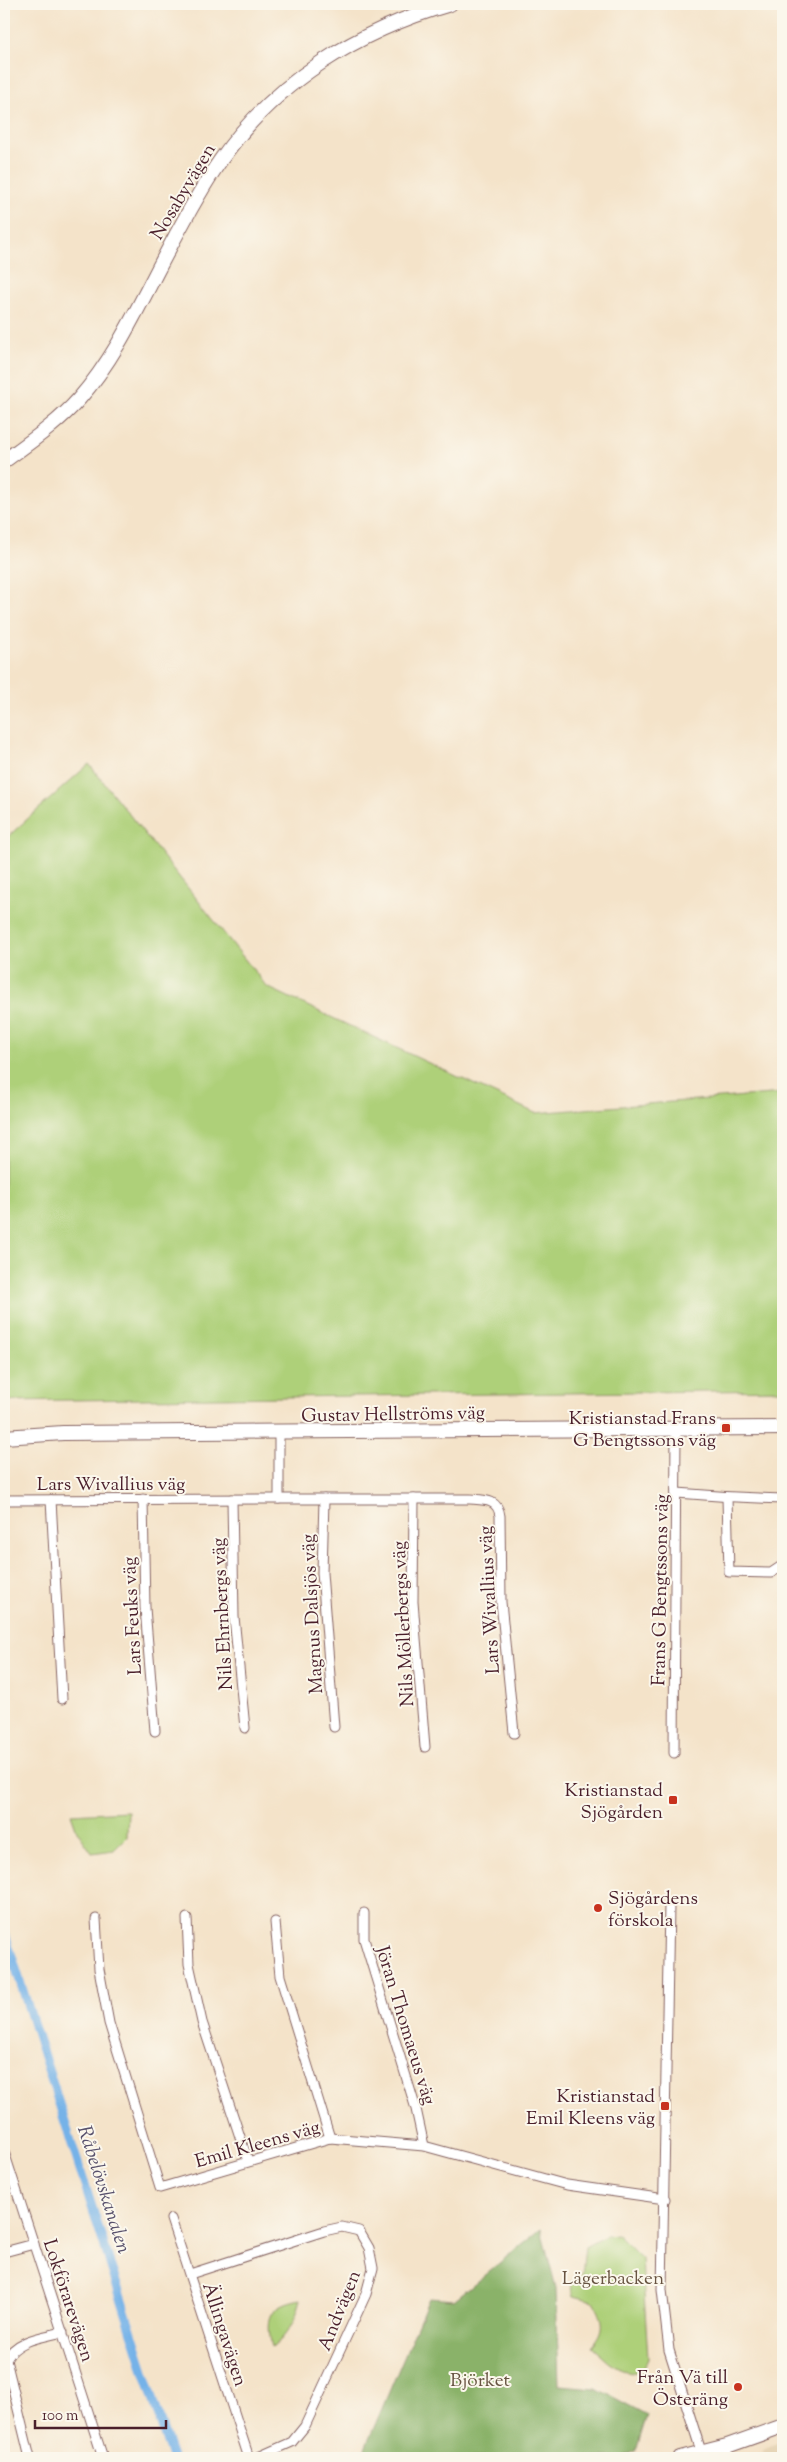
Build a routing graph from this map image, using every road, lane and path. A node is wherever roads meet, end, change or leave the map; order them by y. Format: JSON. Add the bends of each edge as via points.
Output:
{"nodes":[{"id":1,"x":450,"y":4,"type":"edge"},
{"id":2,"x":4,"y":461,"type":"edge"},
{"id":3,"x":676,"y":1428,"type":"junction"},
{"id":4,"x":783,"y":1428,"type":"edge"},
{"id":5,"x":279,"y":1433,"type":"junction"},
{"id":6,"x":4,"y":1437,"type":"edge"},
{"id":7,"x":676,"y":1493,"type":"junction"},
{"id":8,"x":232,"y":1498,"type":"junction"},
{"id":9,"x":727,"y":1498,"type":"junction"},
{"id":10,"x":143,"y":1499,"type":"junction"},
{"id":11,"x":279,"y":1499,"type":"junction"},
{"id":12,"x":324,"y":1499,"type":"junction"},
{"id":13,"x":414,"y":1499,"type":"junction"},
{"id":14,"x":783,"y":1499,"type":"edge"},
{"id":15,"x":4,"y":1500,"type":"edge"},
{"id":16,"x":51,"y":1500,"type":"junction"},
{"id":17,"x":783,"y":1565,"type":"edge"},
{"id":18,"x":62,"y":1699,"type":"dead end"},
{"id":19,"x":334,"y":1727,"type":"dead end"},
{"id":20,"x":245,"y":1728,"type":"dead end"},
{"id":21,"x":155,"y":1732,"type":"dead end"},
{"id":22,"x":514,"y":1733,"type":"dead end"},
{"id":23,"x":425,"y":1747,"type":"dead end"},
{"id":24,"x":674,"y":1753,"type":"dead end"},
{"id":25,"x":669,"y":1905,"type":"dead end"},
{"id":26,"x":364,"y":1913,"type":"dead end"},
{"id":27,"x":187,"y":1918,"type":"dead end"},
{"id":28,"x":96,"y":1919,"type":"dead end"},
{"id":29,"x":276,"y":1922,"type":"dead end"},
{"id":30,"x":330,"y":2138,"type":"junction"},
{"id":31,"x":424,"y":2146,"type":"junction"},
{"id":32,"x":4,"y":2152,"type":"edge"},
{"id":33,"x":248,"y":2161,"type":"junction"},
{"id":34,"x":665,"y":2199,"type":"junction"},
{"id":35,"x":171,"y":2220,"type":"dead end"},
{"id":36,"x":34,"y":2244,"type":"junction"},
{"id":37,"x":4,"y":2252,"type":"edge"},
{"id":38,"x":190,"y":2274,"type":"junction"},
{"id":39,"x":63,"y":2332,"type":"junction"},
{"id":40,"x":783,"y":2426,"type":"edge"},
{"id":41,"x":701,"y":2451,"type":"junction"},
{"id":42,"x":30,"y":2458,"type":"edge"},
{"id":43,"x":103,"y":2458,"type":"edge"},
{"id":44,"x":249,"y":2458,"type":"edge"},
{"id":45,"x":256,"y":2458,"type":"edge"},
{"id":46,"x":680,"y":2458,"type":"edge"}],
"edges":[{"from":1,"to":2,"type":"street","name":"Nosabyvägen","via":[[370,33],[311,70],[265,108],[220,160],[97,376],[64,415]]},
{"from":3,"to":4,"type":"street","name":"Gustav Hellströms väg"},
{"from":3,"to":5,"type":"street","name":"Gustav Hellströms väg"},
{"from":3,"to":7,"type":"street","name":"Frans G Bengtssons väg"},
{"from":5,"to":6,"type":"street","name":"Gustav Hellströms väg","via":[[63,1433]]},
{"from":5,"to":11,"type":"street"},
{"from":7,"to":9,"type":"street"},
{"from":7,"to":24,"type":"street","name":"Frans G Bengtssons väg"},
{"from":8,"to":10,"type":"street","name":"Lars Wivallius väg"},
{"from":8,"to":11,"type":"street","name":"Lars Wivallius väg"},
{"from":8,"to":20,"type":"street","name":"Nils Ehrnbergs väg","via":[[234,1616]]},
{"from":9,"to":14,"type":"street"},
{"from":9,"to":17,"type":"street","via":[[729,1572],[771,1572]]},
{"from":10,"to":16,"type":"street","name":"Lars Wivallius väg"},
{"from":10,"to":21,"type":"street","name":"Lars Feuks väg","via":[[145,1608]]},
{"from":11,"to":12,"type":"street","name":"Lars Wivallius väg"},
{"from":12,"to":13,"type":"street","name":"Lars Wivallius väg"},
{"from":12,"to":19,"type":"street","name":"Magnus Dalsjös väg","via":[[322,1573]]},
{"from":13,"to":22,"type":"street","name":"Lars Wivallius väg","via":[[491,1500],[499,1509],[501,1602]]},
{"from":13,"to":23,"type":"street","name":"Nils Möllerbergs väg","via":[[413,1602]]},
{"from":15,"to":16,"type":"street","name":"Lars Wivallius väg"},
{"from":16,"to":18,"type":"street"},
{"from":25,"to":34,"type":"street"},
{"from":26,"to":31,"type":"street","name":"Jöran Thomaeus väg","via":[[364,1938],[416,2109]]},
{"from":27,"to":33,"type":"street","via":[[189,1964],[202,2022]]},
{"from":28,"to":33,"type":"street","name":"Emil Kleens väg","via":[[99,1969],[109,2023],[160,2188]]},
{"from":29,"to":30,"type":"street","via":[[280,1976]]},
{"from":30,"to":31,"type":"street","name":"Emil Kleens väg"},
{"from":30,"to":33,"type":"street","name":"Emil Kleens väg"},
{"from":31,"to":34,"type":"street","name":"Emil Kleens väg","via":[[567,2186]]},
{"from":32,"to":36,"type":"street","name":"Lokförarevägen"},
{"from":34,"to":41,"type":"street","via":[[662,2290],[669,2350]]},
{"from":35,"to":38,"type":"street","name":"Ällingavägen"},
{"from":36,"to":37,"type":"street"},
{"from":36,"to":39,"type":"street","name":"Lokförarevägen"},
{"from":38,"to":44,"type":"street","name":"Ällingavägen"},
{"from":38,"to":45,"type":"street","name":"Andvägen","via":[[342,2227],[359,2231],[369,2248],[372,2268],[366,2294],[304,2426],[292,2442]]},
{"from":39,"to":42,"type":"street","via":[[18,2345],[6,2360]]},
{"from":39,"to":43,"type":"street","name":"Lokförarevägen"},
{"from":40,"to":41,"type":"street","via":[[727,2446]]},
{"from":41,"to":46,"type":"street"}]}
